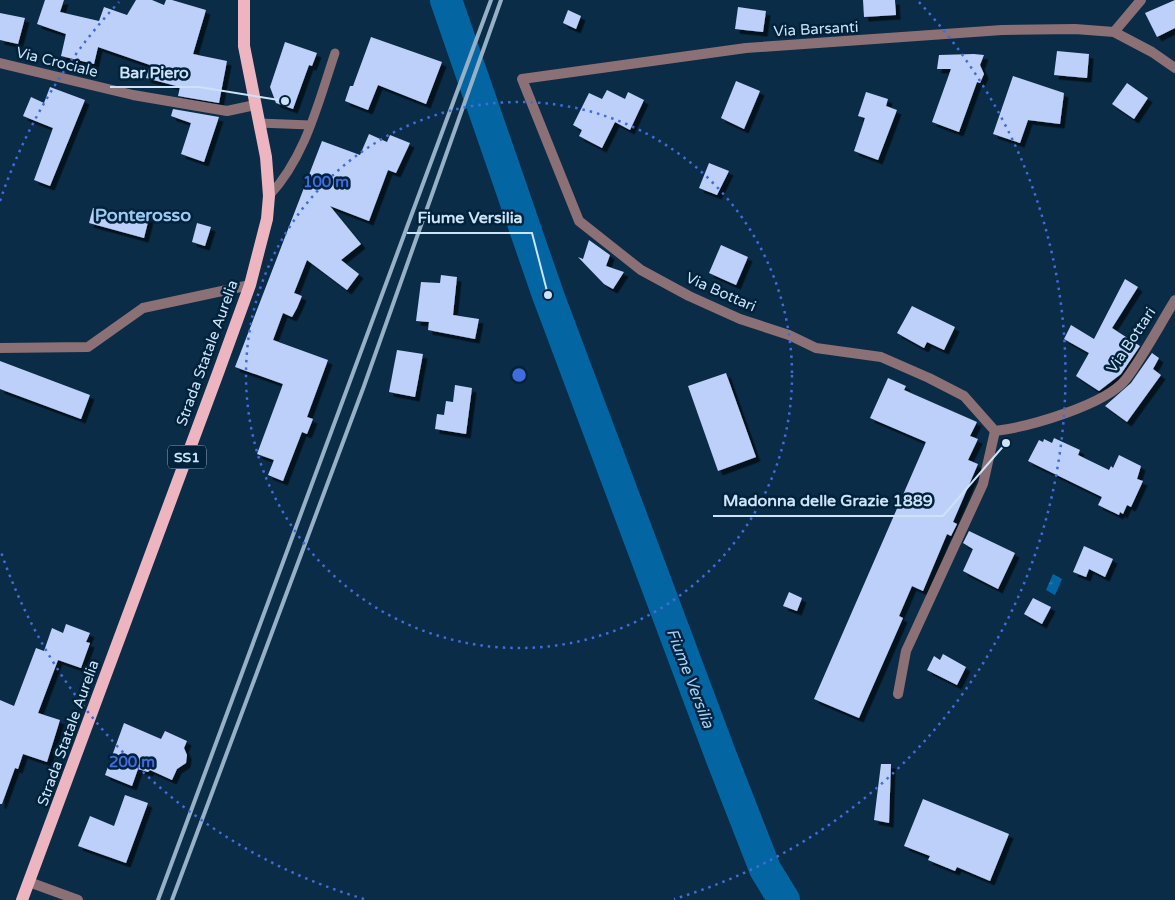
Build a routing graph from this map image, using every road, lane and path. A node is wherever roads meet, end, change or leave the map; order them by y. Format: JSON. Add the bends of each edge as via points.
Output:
{"nodes":[{"id":1,"x":244,"y":0,"type":"edge"},
{"id":2,"x":1141,"y":0,"type":"edge"},
{"id":3,"x":1114,"y":32,"type":"junction"},
{"id":4,"x":336,"y":53,"type":"dead end"},
{"id":5,"x":0,"y":63,"type":"edge"},
{"id":6,"x":1175,"y":68,"type":"edge"},
{"id":7,"x":522,"y":79,"type":"joint"},
{"id":8,"x":255,"y":106,"type":"junction"},
{"id":9,"x":259,"y":123,"type":"junction"},
{"id":10,"x":310,"y":126,"type":"junction"},
{"id":11,"x":269,"y":196,"type":"junction"},
{"id":12,"x":250,"y":285,"type":"junction"},
{"id":13,"x":1175,"y":300,"type":"edge"},
{"id":14,"x":0,"y":348,"type":"edge"},
{"id":15,"x":995,"y":431,"type":"junction"},
{"id":16,"x":898,"y":694,"type":"dead end"},
{"id":17,"x":29,"y":882,"type":"junction"},
{"id":18,"x":22,"y":900,"type":"edge"},
{"id":19,"x":78,"y":900,"type":"edge"}],
"edges":[{"from":1,"to":8,"type":"main road","name":"Strada Statale Aurelia","number":"SS1","via":[[244,46]]},
{"from":2,"to":3,"type":"street"},
{"from":3,"to":6,"type":"street"},
{"from":3,"to":7,"type":"street","name":"Via Barsanti","via":[[1002,30],[746,48]]},
{"from":4,"to":10,"type":"lane"},
{"from":5,"to":8,"type":"street","name":"Via Crociale","via":[[133,95],[226,111]]},
{"from":7,"to":15,"type":"street","name":"Via Bottari","via":[[580,221],[641,270],[740,319],[789,335],[816,348],[881,357],[929,378],[964,396]]},
{"from":8,"to":9,"type":"main road","name":"Strada Statale Aurelia","number":"SS1"},
{"from":9,"to":10,"type":"lane"},
{"from":9,"to":11,"type":"main road","name":"Strada Statale Aurelia","number":"SS1"},
{"from":10,"to":11,"type":"lane","via":[[301,152],[285,179]]},
{"from":11,"to":12,"type":"main road","name":"Strada Statale Aurelia","number":"SS1","via":[[267,219]]},
{"from":12,"to":14,"type":"street","via":[[143,308],[88,347]]},
{"from":12,"to":17,"type":"main road","name":"Strada Statale Aurelia","number":"SS1"},
{"from":13,"to":15,"type":"street","name":"Via Bottari","via":[[1126,378],[1110,393],[1094,402],[1015,428]]},
{"from":15,"to":16,"type":"street","via":[[983,484],[906,651]]},
{"from":17,"to":18,"type":"main road","name":"Strada Statale Aurelia","number":"SS1"},
{"from":17,"to":19,"type":"street"}]}
